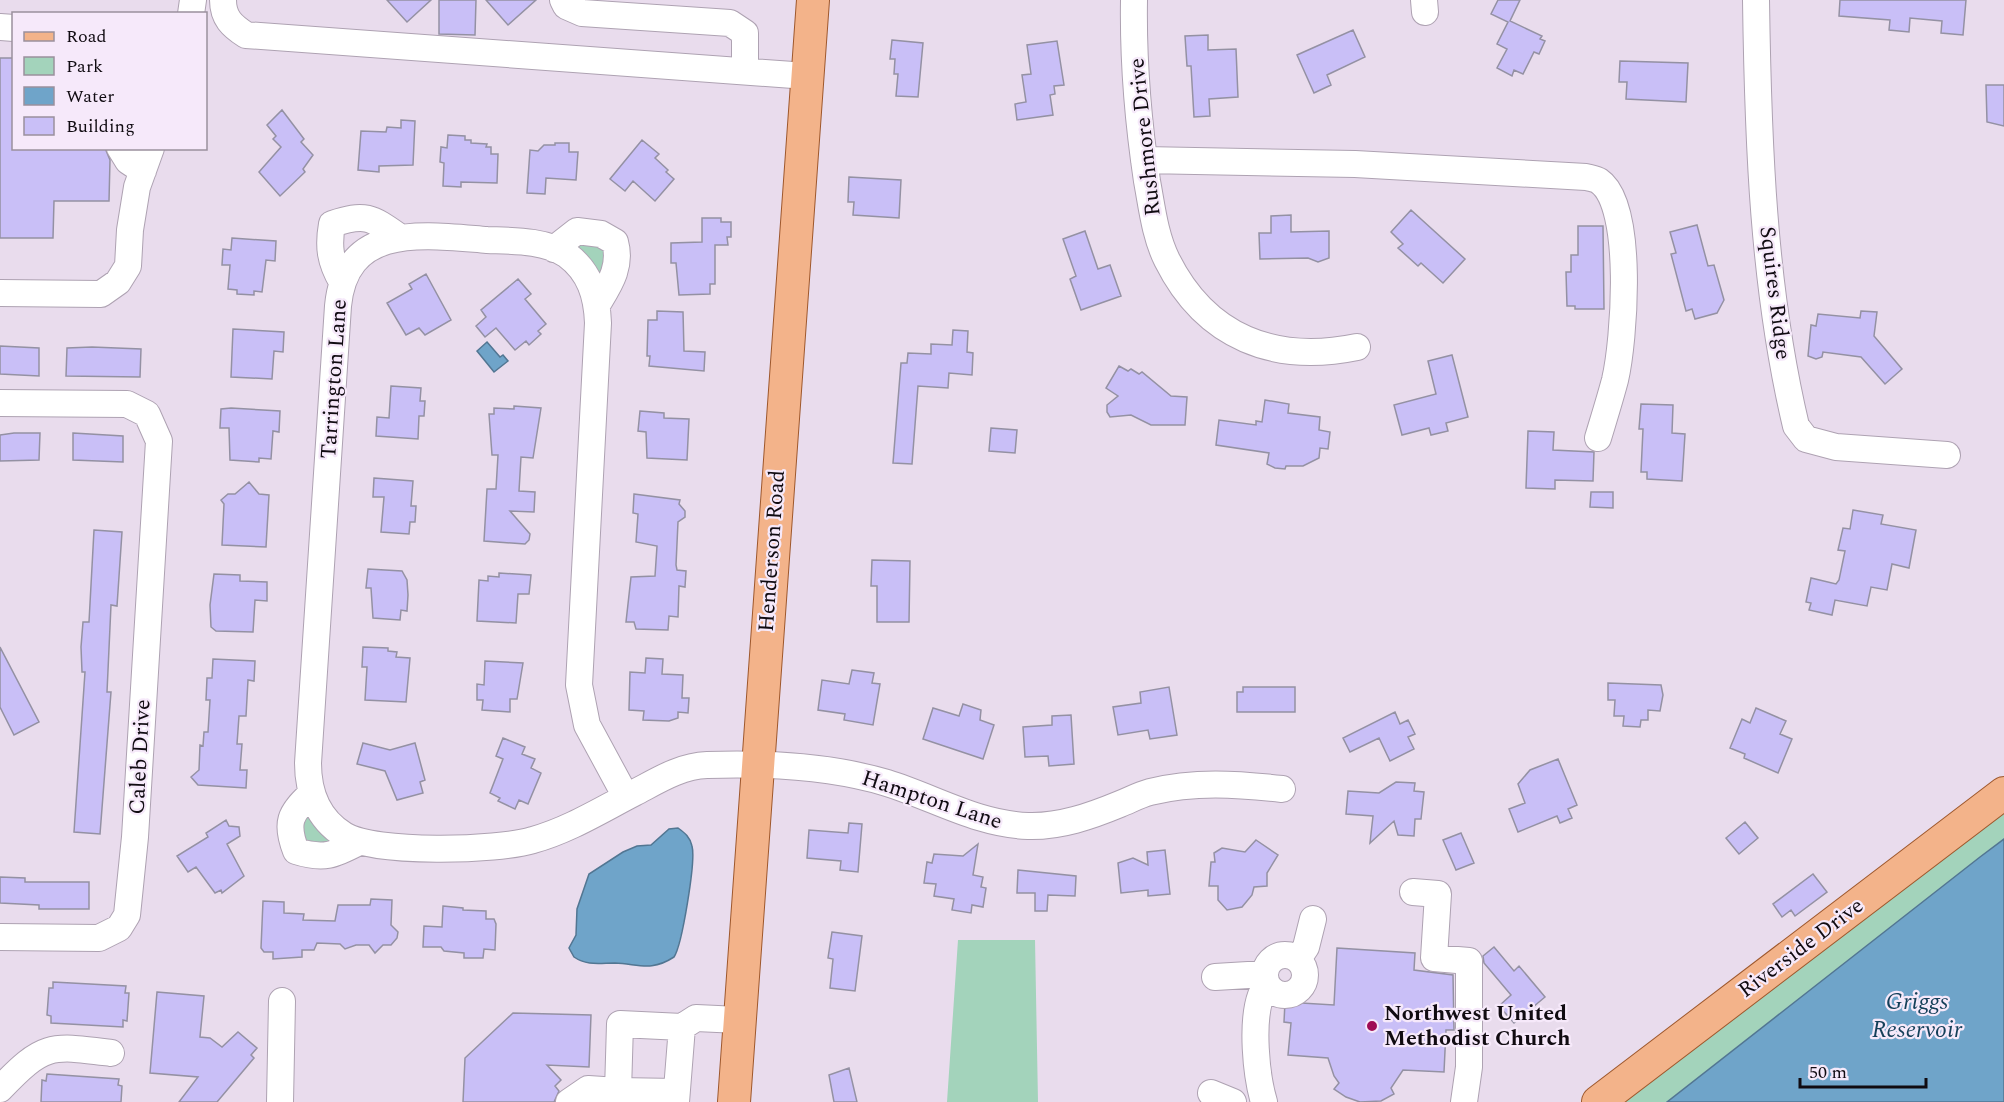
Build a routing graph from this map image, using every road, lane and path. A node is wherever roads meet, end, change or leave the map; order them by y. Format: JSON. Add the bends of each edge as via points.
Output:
{"nodes":[{"id":1,"x":223,"y":0,"type":"edge"},
{"id":2,"x":563,"y":0,"type":"edge"},
{"id":3,"x":813,"y":0,"type":"edge"},
{"id":4,"x":1134,"y":0,"type":"edge"},
{"id":5,"x":1756,"y":0,"type":"edge"},
{"id":6,"x":746,"y":71,"type":"junction"},
{"id":7,"x":807,"y":76,"type":"junction"},
{"id":8,"x":121,"y":150,"type":"edge"},
{"id":9,"x":147,"y":160,"type":"edge"},
{"id":10,"x":1144,"y":160,"type":"junction"},
{"id":11,"x":398,"y":236,"type":"junction"},
{"id":12,"x":554,"y":249,"type":"junction"},
{"id":13,"x":342,"y":282,"type":"junction"},
{"id":14,"x":0,"y":292,"type":"edge"},
{"id":15,"x":597,"y":305,"type":"junction"},
{"id":16,"x":1357,"y":347,"type":"dead end"},
{"id":17,"x":0,"y":403,"type":"edge"},
{"id":18,"x":1598,"y":438,"type":"dead end"},
{"id":19,"x":1947,"y":455,"type":"dead end"},
{"id":20,"x":757,"y":767,"type":"junction"},
{"id":21,"x":1282,"y":789,"type":"dead end"},
{"id":22,"x":2004,"y":793,"type":"edge"},
{"id":23,"x":311,"y":794,"type":"junction"},
{"id":24,"x":626,"y":797,"type":"junction"},
{"id":25,"x":359,"y":842,"type":"junction"},
{"id":26,"x":1413,"y":892,"type":"dead end"},
{"id":27,"x":1313,"y":919,"type":"dead end"},
{"id":28,"x":0,"y":937,"type":"edge"},
{"id":29,"x":1298,"y":959,"type":"junction"},
{"id":30,"x":1215,"y":977,"type":"dead end"},
{"id":31,"x":1268,"y":982,"type":"junction"},
{"id":32,"x":282,"y":1001,"type":"dead end"},
{"id":33,"x":739,"y":1020,"type":"junction"},
{"id":34,"x":682,"y":1027,"type":"junction"},
{"id":35,"x":111,"y":1053,"type":"dead end"},
{"id":36,"x":0,"y":1089,"type":"edge"},
{"id":37,"x":618,"y":1091,"type":"junction"},
{"id":38,"x":676,"y":1097,"type":"edge"},
{"id":39,"x":280,"y":1102,"type":"edge"},
{"id":40,"x":569,"y":1102,"type":"edge"},
{"id":41,"x":734,"y":1102,"type":"edge"},
{"id":42,"x":1263,"y":1102,"type":"edge"},
{"id":43,"x":1464,"y":1102,"type":"edge"},
{"id":44,"x":1598,"y":1102,"type":"edge"}],
"edges":[{"from":1,"to":6,"type":"street","via":[[230,25],[246,35]]},
{"from":2,"to":6,"type":"street","via":[[566,6],[582,13],[730,23],[745,33]]},
{"from":3,"to":7,"type":"main road","name":"Henderson Road"},
{"from":4,"to":10,"type":"street","name":"Rushmore Drive","via":[[1137,102]]},
{"from":5,"to":19,"type":"street","name":"Squires Ridge","via":[[1758,145],[1770,268],[1796,426],[1806,439],[1836,447]]},
{"from":6,"to":7,"type":"street"},
{"from":7,"to":20,"type":"main road","name":"Henderson Road"},
{"from":8,"to":9,"type":"street","via":[[128,161]]},
{"from":9,"to":14,"type":"street","via":[[130,230],[128,266],[118,282],[101,294]]},
{"from":10,"to":16,"type":"street","name":"Rushmore Drive","via":[[1155,227],[1167,261],[1200,307],[1219,325],[1273,349],[1314,353]]},
{"from":10,"to":18,"type":"street","via":[[1355,164],[1586,177],[1599,181],[1612,201],[1625,275],[1615,378]]},
{"from":11,"to":12,"type":"street","name":"Tarrington Lane","via":[[530,243]]},
{"from":11,"to":13,"type":"street","name":"Tarrington Lane","via":[[362,254]]},
{"from":11,"to":13,"type":"street","via":[[373,219],[354,216],[332,224],[328,246],[332,265]]},
{"from":12,"to":15,"type":"street","name":"Tarrington Lane","via":[[582,270],[593,286]]},
{"from":12,"to":15,"type":"street","via":[[577,231],[601,234],[615,242],[618,261],[614,277]]},
{"from":13,"to":23,"type":"street","name":"Tarrington Lane","via":[[308,763]]},
{"from":15,"to":24,"type":"street","name":"Tarrington Lane","via":[[579,685],[587,725]]},
{"from":17,"to":28,"type":"street","name":"Caleb Drive","via":[[134,406],[147,414],[156,431],[159,462],[127,915],[119,928],[99,938]]},
{"from":20,"to":21,"type":"street","name":"Hampton Lane","via":[[811,768],[849,774],[886,783],[1002,825],[1062,824],[1147,792],[1184,785],[1238,784]]},
{"from":20,"to":24,"type":"street","name":"Tarrington Lane","via":[[693,766]]},
{"from":20,"to":33,"type":"main road","name":"Henderson Road"},
{"from":22,"to":44,"type":"main road","name":"Riverside Drive"},
{"from":23,"to":25,"type":"street","name":"Tarrington Lane","via":[[329,822],[343,835]]},
{"from":23,"to":25,"type":"street","via":[[293,810],[289,834],[296,851],[326,856]]},
{"from":24,"to":25,"type":"street","name":"Tarrington Lane","via":[[572,826],[531,841],[440,849]]},
{"from":26,"to":43,"type":"street","via":[[1438,894],[1434,958],[1469,961],[1469,1067]]},
{"from":27,"to":29,"type":"street","via":[[1306,947]]},
{"from":29,"to":31,"type":"street","via":[[1279,956],[1268,964]]},
{"from":29,"to":31,"type":"street","via":[[1305,970],[1301,989],[1289,996],[1276,994]]},
{"from":30,"to":31,"type":"street"},
{"from":31,"to":42,"type":"street","via":[[1257,1019]]},
{"from":32,"to":39,"type":"street"},
{"from":33,"to":34,"type":"street","via":[[696,1018]]},
{"from":33,"to":41,"type":"main road","name":"Henderson Road"},
{"from":34,"to":37,"type":"street","via":[[620,1024]]},
{"from":34,"to":38,"type":"street"},
{"from":35,"to":36,"type":"street","via":[[62,1046],[46,1050]]},
{"from":37,"to":38,"type":"street"},
{"from":37,"to":40,"type":"street","via":[[588,1089]]}]}
